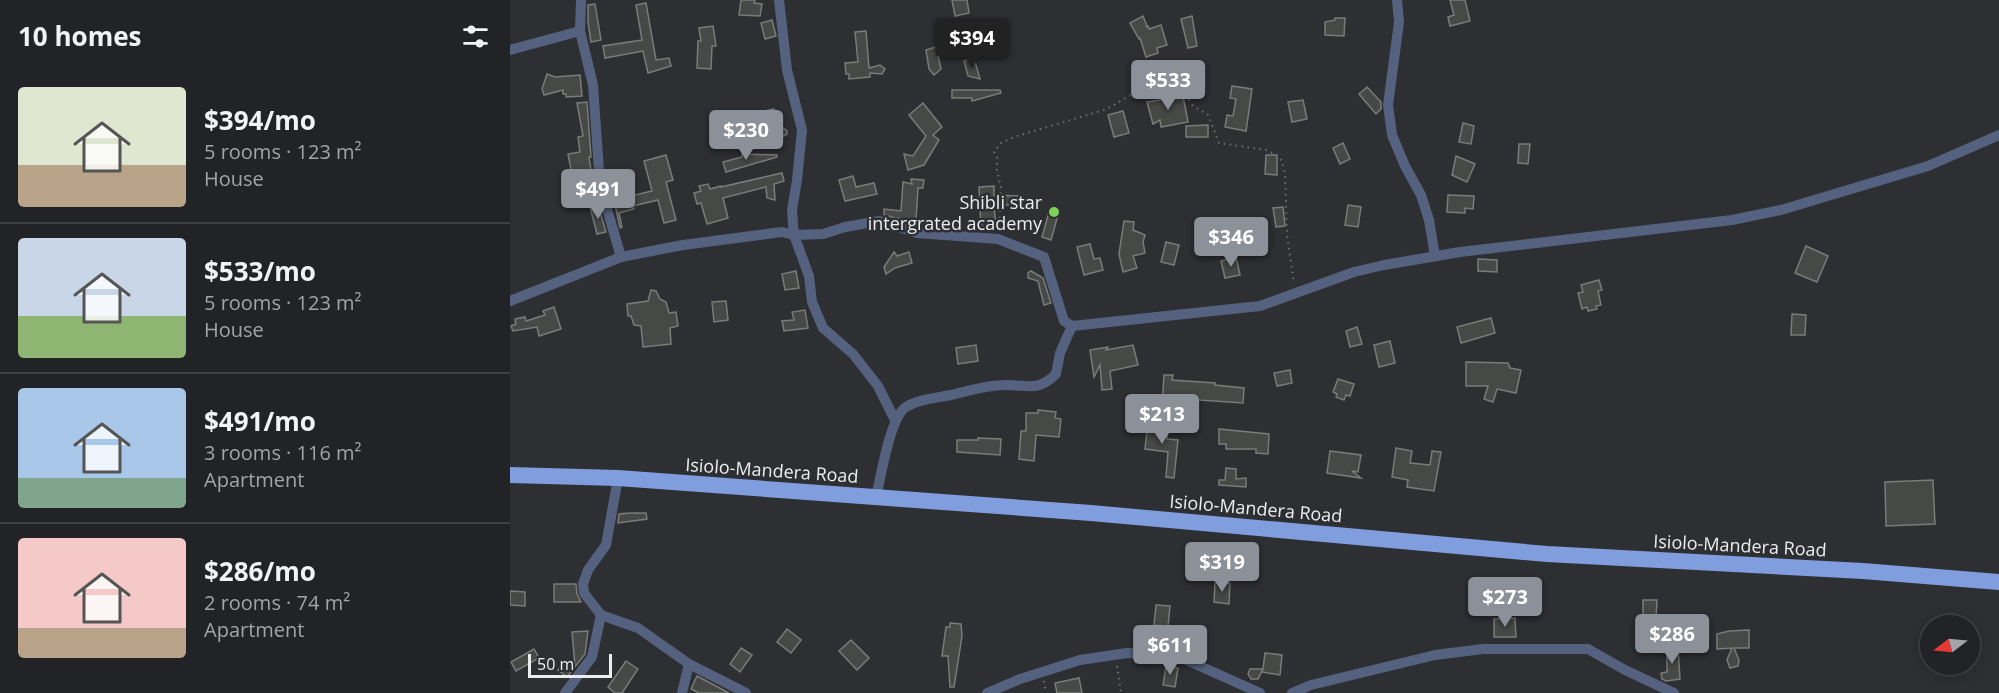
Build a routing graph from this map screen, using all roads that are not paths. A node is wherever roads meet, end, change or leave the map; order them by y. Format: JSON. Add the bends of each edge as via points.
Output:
{"nodes":[{"id":1,"x":581,"y":0,"type":"edge"},
{"id":2,"x":779,"y":0,"type":"edge"},
{"id":3,"x":1397,"y":0,"type":"edge"},
{"id":4,"x":580,"y":31,"type":"junction"},
{"id":5,"x":510,"y":50,"type":"edge"},
{"id":6,"x":1999,"y":135,"type":"edge"},
{"id":7,"x":794,"y":235,"type":"junction"},
{"id":8,"x":1435,"y":256,"type":"junction"},
{"id":9,"x":621,"y":257,"type":"junction"},
{"id":10,"x":510,"y":301,"type":"edge"},
{"id":11,"x":1072,"y":326,"type":"junction"},
{"id":12,"x":895,"y":420,"type":"junction"},
{"id":13,"x":510,"y":475,"type":"edge"},
{"id":14,"x":618,"y":478,"type":"junction"},
{"id":15,"x":876,"y":497,"type":"junction"},
{"id":16,"x":1999,"y":582,"type":"edge"},
{"id":17,"x":601,"y":615,"type":"junction"},
{"id":18,"x":689,"y":664,"type":"junction"},
{"id":19,"x":565,"y":693,"type":"edge"},
{"id":20,"x":682,"y":693,"type":"edge"},
{"id":21,"x":746,"y":693,"type":"edge"},
{"id":22,"x":987,"y":693,"type":"edge"},
{"id":23,"x":1260,"y":693,"type":"edge"},
{"id":24,"x":1292,"y":693,"type":"edge"},
{"id":25,"x":1674,"y":693,"type":"edge"}],
"edges":[{"from":1,"to":4,"type":"street"},
{"from":2,"to":7,"type":"street","via":[[787,70],[802,130],[792,210]]},
{"from":3,"to":8,"type":"street","via":[[1399,22],[1388,105],[1392,135],[1421,195]]},
{"from":4,"to":5,"type":"street"},
{"from":4,"to":9,"type":"street","via":[[593,86],[600,184]]},
{"from":6,"to":8,"type":"street","via":[[1929,166],[1781,210],[1732,220]]},
{"from":7,"to":9,"type":"street","via":[[782,232]]},
{"from":7,"to":11,"type":"street","via":[[823,234],[879,221],[917,233],[998,239],[1044,257],[1064,321]]},
{"from":7,"to":12,"type":"street","via":[[823,328],[854,354],[878,386]]},
{"from":8,"to":11,"type":"street","via":[[1354,272],[1260,306]]},
{"from":9,"to":10,"type":"street"},
{"from":11,"to":12,"type":"street","via":[[1056,374],[1041,385],[989,387],[918,401],[904,408]]},
{"from":12,"to":15,"type":"street"},
{"from":13,"to":14,"type":"highway","name":"Isiolo-Mandera Road"},
{"from":14,"to":15,"type":"highway","name":"Isiolo-Mandera Road"},
{"from":14,"to":17,"type":"street","via":[[606,545],[583,584],[584,593]]},
{"from":15,"to":16,"type":"highway","name":"Isiolo-Mandera Road","via":[[1547,554]]},
{"from":17,"to":18,"type":"street","via":[[638,628]]},
{"from":17,"to":19,"type":"street","via":[[592,657]]},
{"from":18,"to":20,"type":"street"},
{"from":18,"to":21,"type":"street"},
{"from":22,"to":23,"type":"street","via":[[1080,660],[1127,653],[1173,654]]},
{"from":24,"to":25,"type":"street","via":[[1435,655],[1534,648],[1588,649]]}]}
